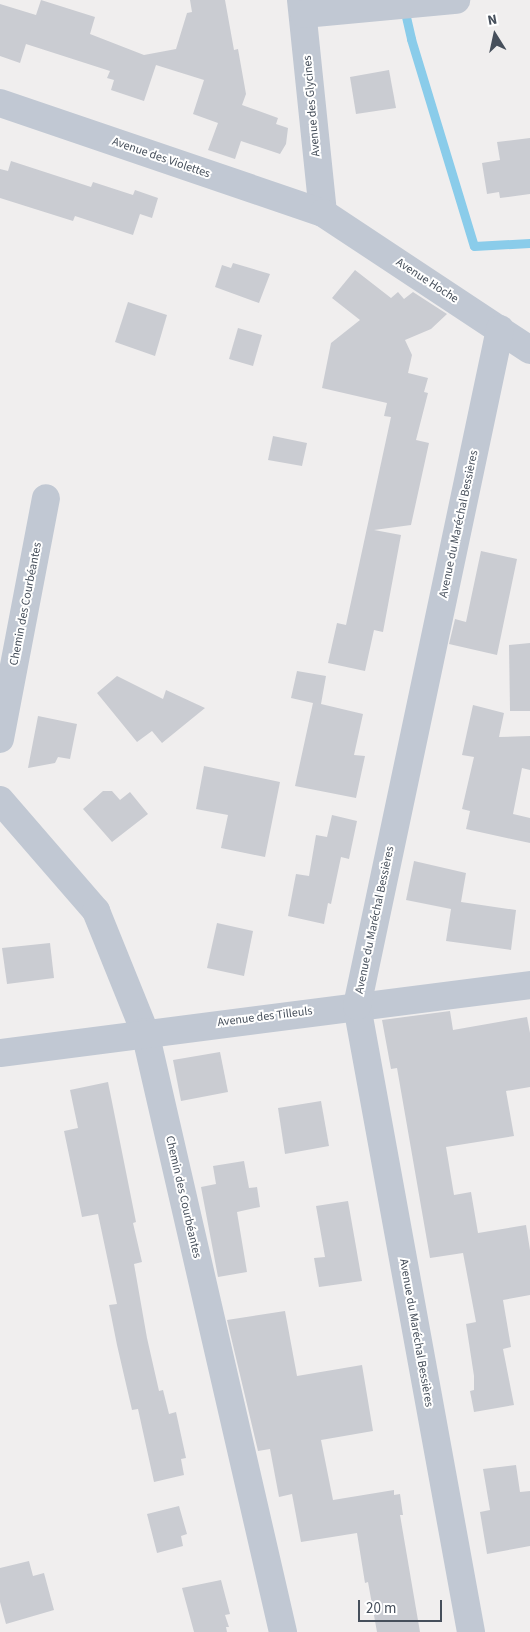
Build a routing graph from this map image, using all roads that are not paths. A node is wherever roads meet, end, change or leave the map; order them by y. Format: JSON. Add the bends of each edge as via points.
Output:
{"nodes":[{"id":1,"x":456,"y":0,"type":"edge"},
{"id":2,"x":302,"y":7,"type":"edge"},
{"id":3,"x":0,"y":102,"type":"edge"},
{"id":4,"x":323,"y":213,"type":"junction"},
{"id":5,"x":500,"y":330,"type":"junction"},
{"id":6,"x":530,"y":350,"type":"edge"},
{"id":7,"x":46,"y":498,"type":"dead end"},
{"id":8,"x":0,"y":739,"type":"edge"},
{"id":9,"x":0,"y":800,"type":"edge"},
{"id":10,"x":530,"y":985,"type":"edge"},
{"id":11,"x":357,"y":1006,"type":"junction"},
{"id":12,"x":145,"y":1032,"type":"junction"},
{"id":13,"x":0,"y":1052,"type":"edge"},
{"id":14,"x":283,"y":1632,"type":"edge"},
{"id":15,"x":471,"y":1632,"type":"edge"}],
"edges":[{"from":1,"to":2,"type":"street","via":[[387,6]]},
{"from":2,"to":4,"type":"street","name":"Avenue des Glycines"},
{"from":3,"to":4,"type":"street","name":"Avenue des Violettes"},
{"from":4,"to":5,"type":"street","name":"Avenue Hoche"},
{"from":5,"to":6,"type":"street","name":"Avenue Hoche"},
{"from":5,"to":11,"type":"street","name":"Avenue du Maréchal Bessières"},
{"from":7,"to":8,"type":"street","name":"Chemin des Courbéantes"},
{"from":9,"to":12,"type":"street","name":"Chemin des Courbéantes","via":[[96,911]]},
{"from":10,"to":11,"type":"street","name":"Avenue des Tilleuls"},
{"from":11,"to":12,"type":"street","name":"Avenue des Tilleuls"},
{"from":11,"to":15,"type":"street","name":"Avenue du Maréchal Bessières"},
{"from":12,"to":13,"type":"street","name":"Avenue des Tilleuls"},
{"from":12,"to":14,"type":"street","name":"Chemin des Courbéantes"}]}
